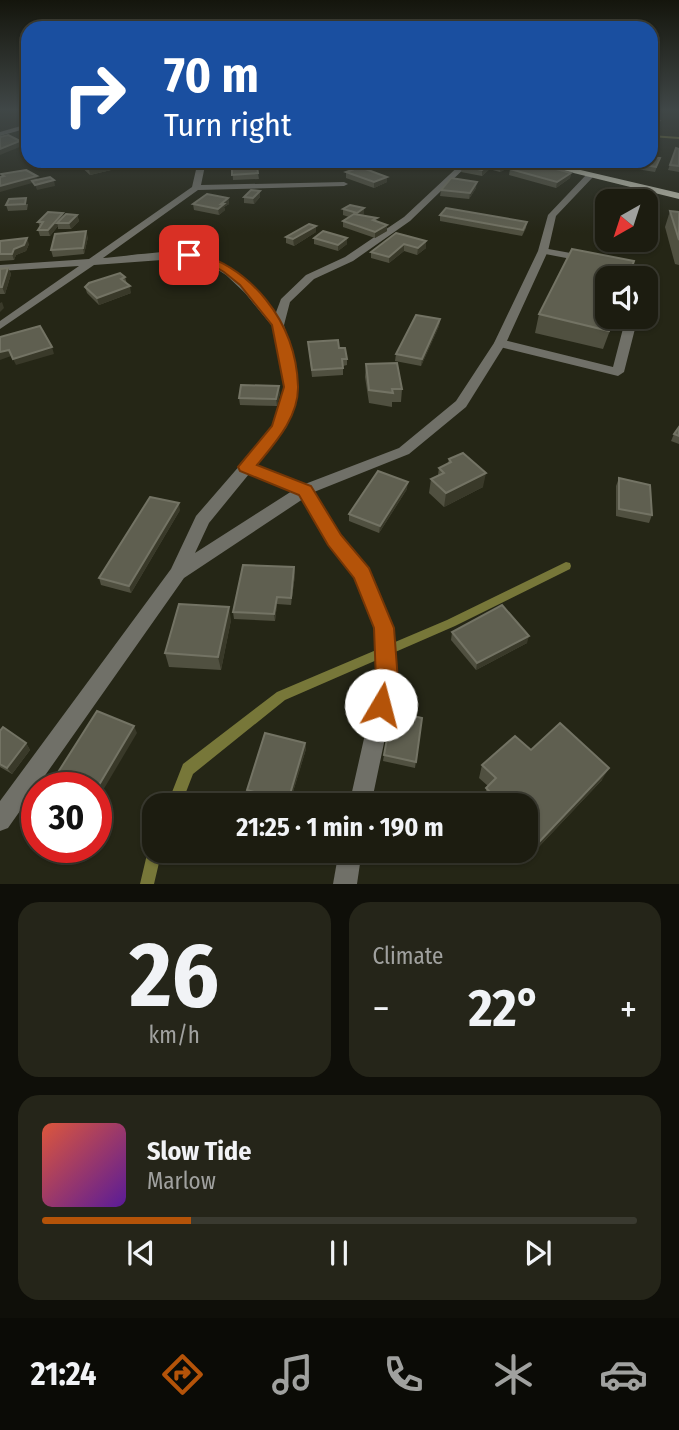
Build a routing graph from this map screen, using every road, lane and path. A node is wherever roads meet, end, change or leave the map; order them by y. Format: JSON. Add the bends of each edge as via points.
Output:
{"nodes":[{"id":1,"x":200,"y":168,"type":"edge"},
{"id":2,"x":461,"y":168,"type":"edge"},
{"id":3,"x":556,"y":168,"type":"edge"},
{"id":4,"x":589,"y":177,"type":"junction"},
{"id":5,"x":344,"y":184,"type":"dead end"},
{"id":6,"x":196,"y":188,"type":"junction"},
{"id":7,"x":679,"y":196,"type":"edge"},
{"id":8,"x":543,"y":251,"type":"junction"},
{"id":9,"x":93,"y":260,"type":"junction"},
{"id":10,"x":593,"y":261,"type":"edge"},
{"id":11,"x":606,"y":263,"type":"edge"},
{"id":12,"x":620,"y":266,"type":"edge"},
{"id":13,"x":0,"y":268,"type":"edge"},
{"id":14,"x":278,"y":325,"type":"junction"},
{"id":15,"x":0,"y":326,"type":"edge"},
{"id":16,"x":629,"y":329,"type":"edge"},
{"id":17,"x":500,"y":343,"type":"junction"},
{"id":18,"x":246,"y":467,"type":"junction"},
{"id":19,"x":305,"y":490,"type":"junction"},
{"id":20,"x":178,"y":573,"type":"junction"},
{"id":21,"x":363,"y":793,"type":"edge"},
{"id":22,"x":0,"y":820,"type":"edge"},
{"id":23,"x":349,"y":863,"type":"edge"},
{"id":24,"x":345,"y":884,"type":"edge"}],
"edges":[{"from":1,"to":6,"type":"street"},
{"from":2,"to":14,"type":"street","via":[[407,219],[349,258],[310,277],[285,301]]},
{"from":3,"to":4,"type":"main road"},
{"from":4,"to":7,"type":"main road"},
{"from":4,"to":8,"type":"street","via":[[552,215]]},
{"from":5,"to":6,"type":"street"},
{"from":6,"to":9,"type":"street"},
{"from":8,"to":10,"type":"street"},
{"from":8,"to":17,"type":"street"},
{"from":9,"to":13,"type":"street"},
{"from":9,"to":14,"type":"street","via":[[177,255],[210,260],[244,282]]},
{"from":9,"to":15,"type":"street"},
{"from":11,"to":12,"type":"street"},
{"from":14,"to":18,"type":"street","via":[[291,387],[279,428]]},
{"from":16,"to":17,"type":"street","via":[[618,372]]},
{"from":17,"to":19,"type":"street","via":[[461,404],[404,451]]},
{"from":18,"to":19,"type":"street"},
{"from":18,"to":20,"type":"street","via":[[202,520]]},
{"from":19,"to":20,"type":"street"},
{"from":19,"to":21,"type":"street","via":[[335,540],[363,574],[384,628],[387,681]]},
{"from":20,"to":22,"type":"street"},
{"from":23,"to":24,"type":"street"}]}
